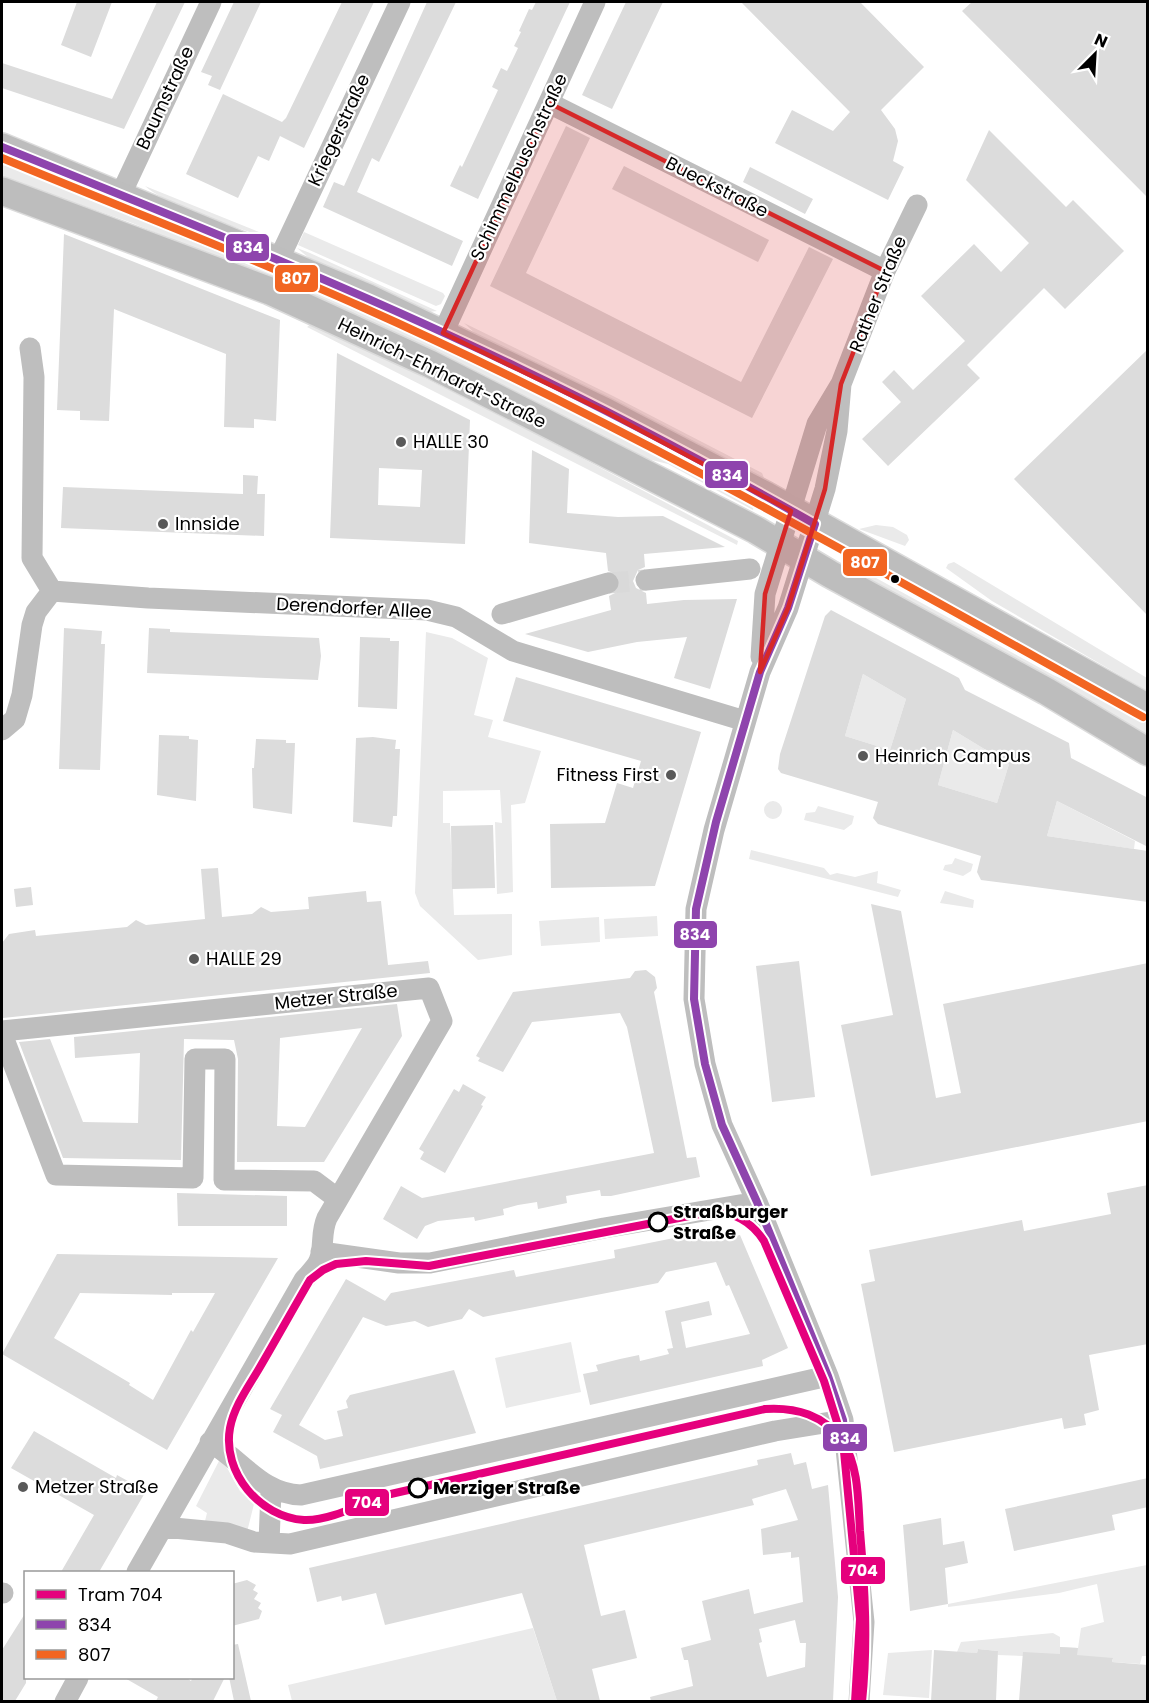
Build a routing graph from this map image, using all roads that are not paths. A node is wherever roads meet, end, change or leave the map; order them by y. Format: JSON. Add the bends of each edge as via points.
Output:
{"nodes":[{"id":1,"x":211,"y":2,"type":"edge"},
{"id":2,"x":400,"y":2,"type":"edge"},
{"id":3,"x":595,"y":2,"type":"edge"},
{"id":4,"x":549,"y":103,"type":"junction"},
{"id":5,"x":2,"y":147,"type":"edge"},
{"id":6,"x":2,"y":190,"type":"edge"},
{"id":7,"x":121,"y":194,"type":"junction"},
{"id":8,"x":917,"y":205,"type":"dead end"},
{"id":9,"x":279,"y":259,"type":"junction"},
{"id":10,"x":885,"y":271,"type":"junction"},
{"id":11,"x":443,"y":333,"type":"junction"},
{"id":12,"x":30,"y":348,"type":"dead end"},
{"id":13,"x":841,"y":384,"type":"junction"},
{"id":14,"x":791,"y":511,"type":"junction"},
{"id":15,"x":814,"y":524,"type":"junction"},
{"id":16,"x":780,"y":544,"type":"junction"},
{"id":17,"x":804,"y":559,"type":"junction"},
{"id":18,"x":750,"y":569,"type":"dead end"},
{"id":19,"x":646,"y":580,"type":"tunnel mouth"},
{"id":20,"x":608,"y":583,"type":"tunnel mouth"},
{"id":21,"x":52,"y":591,"type":"junction"},
{"id":22,"x":502,"y":614,"type":"dead end"},
{"id":23,"x":760,"y":672,"type":"junction"},
{"id":24,"x":1148,"y":708,"type":"edge"},
{"id":25,"x":745,"y":721,"type":"junction"},
{"id":26,"x":2,"y":730,"type":"edge"},
{"id":27,"x":1148,"y":752,"type":"edge"},
{"id":28,"x":2,"y":1033,"type":"edge"},
{"id":29,"x":338,"y":1199,"type":"junction"},
{"id":30,"x":757,"y":1202,"type":"junction"},
{"id":31,"x":321,"y":1252,"type":"junction"},
{"id":32,"x":828,"y":1376,"type":"junction"},
{"id":33,"x":843,"y":1420,"type":"junction"},
{"id":34,"x":210,"y":1442,"type":"junction"},
{"id":35,"x":271,"y":1490,"type":"junction"},
{"id":36,"x":163,"y":1527,"type":"junction"},
{"id":37,"x":269,"y":1543,"type":"junction"},
{"id":38,"x":138,"y":1571,"type":"edge"},
{"id":39,"x":77,"y":1679,"type":"edge"},
{"id":40,"x":65,"y":1701,"type":"edge"},
{"id":41,"x":859,"y":1701,"type":"edge"}],
"edges":[{"from":1,"to":7,"type":"street","name":"Baumstraße"},
{"from":2,"to":9,"type":"street","name":"Kriegerstraße"},
{"from":3,"to":4,"type":"street","name":"Schimmelbuschstraße"},
{"from":4,"to":10,"type":"street","name":"Bueckstraße"},
{"from":4,"to":11,"type":"street","name":"Schimmelbuschstraße"},
{"from":5,"to":7,"type":"main road","name":"Heinrich-Ehrhardt-Straße"},
{"from":6,"to":16,"type":"main road","name":"Heinrich-Ehrhardt-Straße","via":[[280,295],[430,364]]},
{"from":7,"to":9,"type":"main road","name":"Heinrich-Ehrhardt-Straße"},
{"from":8,"to":10,"type":"street","name":"Rather Straße"},
{"from":9,"to":11,"type":"main road","name":"Heinrich-Ehrhardt-Straße"},
{"from":10,"to":13,"type":"street","name":"Rather Straße"},
{"from":11,"to":14,"type":"main road","name":"Heinrich-Ehrhardt-Straße","via":[[606,412]]},
{"from":12,"to":21,"type":"street","via":[[34,377],[32,558]]},
{"from":13,"to":14,"type":"street","name":"Rather Straße","via":[[817,424]]},
{"from":13,"to":15,"type":"street","name":"Rather Straße","via":[[829,472]]},
{"from":14,"to":15,"type":"main road","name":"Heinrich-Ehrhardt-Straße"},
{"from":14,"to":16,"type":"street","name":"Rather Straße"},
{"from":15,"to":17,"type":"street","name":"Rather Straße"},
{"from":15,"to":24,"type":"main road","name":"Heinrich-Ehrhardt-Straße"},
{"from":16,"to":17,"type":"main road","name":"Heinrich-Ehrhardt-Straße"},
{"from":16,"to":23,"type":"street","name":"Rather Straße","via":[[765,594]]},
{"from":17,"to":23,"type":"street","name":"Rather Straße"},
{"from":17,"to":27,"type":"main road","name":"Heinrich-Ehrhardt-Straße","via":[[1046,690]]},
{"from":18,"to":19,"type":"street"},
{"from":20,"to":22,"type":"street"},
{"from":21,"to":25,"type":"street","name":"Derendorfer Allee","via":[[427,610],[456,617],[513,651]]},
{"from":21,"to":26,"type":"street","via":[[36,612],[32,625],[15,719]]},
{"from":23,"to":25,"type":"street","name":"Rather Straße"},
{"from":25,"to":30,"type":"street","name":"Rather Straße","via":[[696,909],[694,999],[705,1064],[722,1125]]},
{"from":28,"to":29,"type":"street","name":"Metzer Straße","via":[[429,988],[442,1022]]},
{"from":28,"to":29,"type":"street","name":"Metzer Straße","via":[[56,1175],[193,1178],[195,1059],[225,1059],[224,1180],[314,1181]]},
{"from":29,"to":31,"type":"street","name":"Metzer Straße","via":[[323,1227]]},
{"from":30,"to":31,"type":"street","via":[[430,1263],[399,1263]]},
{"from":30,"to":32,"type":"street","name":"Rather Straße"},
{"from":31,"to":34,"type":"street","name":"Metzer Straße"},
{"from":32,"to":33,"type":"street","name":"Rather Straße"},
{"from":32,"to":35,"type":"street","via":[[301,1495]]},
{"from":33,"to":37,"type":"street","via":[[776,1431],[290,1544]]},
{"from":33,"to":41,"type":"street","name":"Rather Straße","via":[[864,1622]]},
{"from":34,"to":35,"type":"street"},
{"from":34,"to":36,"type":"street","name":"Metzer Straße"},
{"from":35,"to":37,"type":"street"},
{"from":36,"to":37,"type":"street","via":[[227,1533]]},
{"from":36,"to":38,"type":"street","name":"Metzer Straße"},
{"from":39,"to":40,"type":"street"}]}
